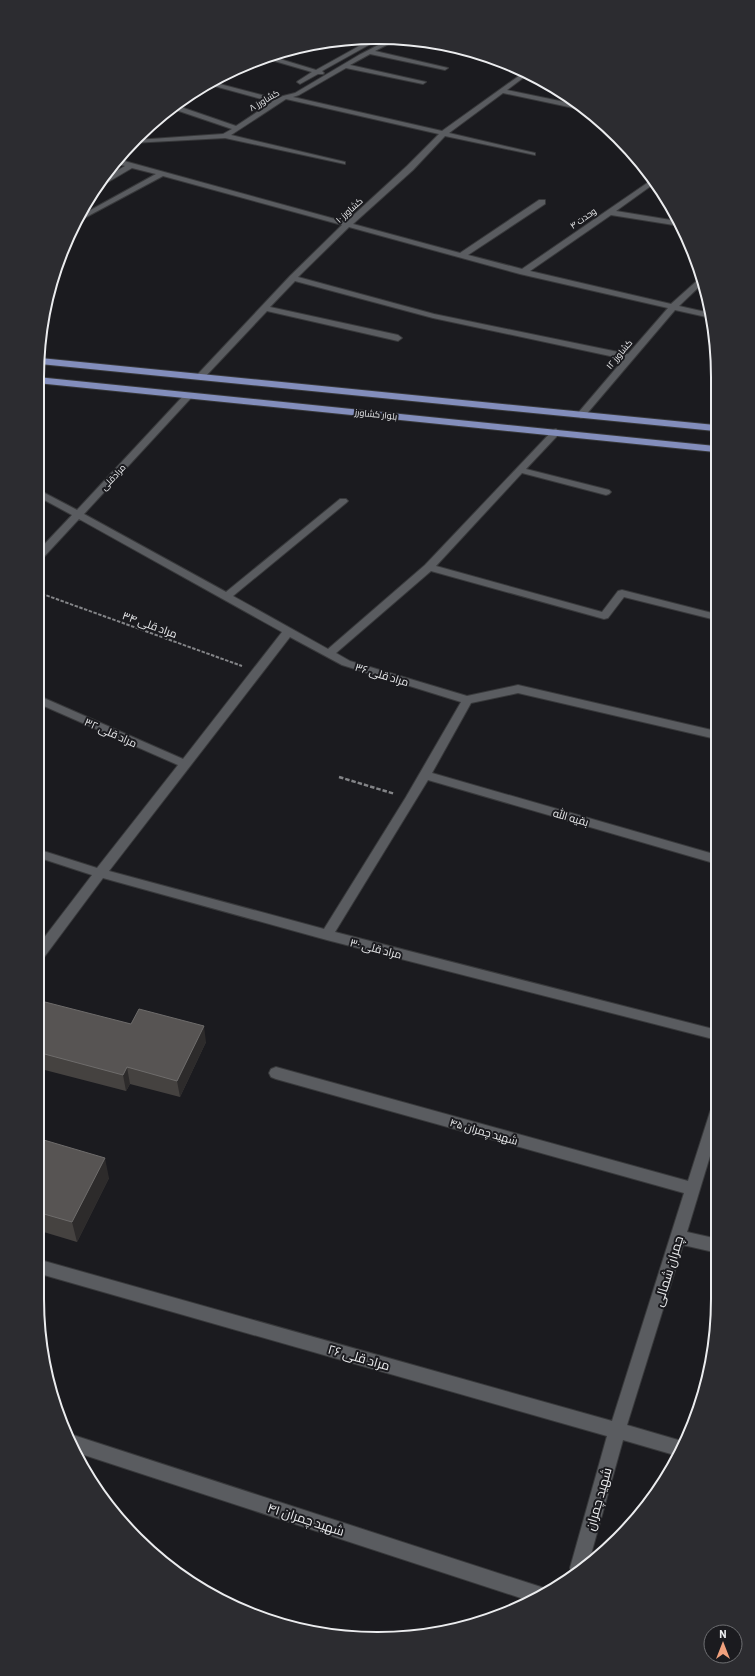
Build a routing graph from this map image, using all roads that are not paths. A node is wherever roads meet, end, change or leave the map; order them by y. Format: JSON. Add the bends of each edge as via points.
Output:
{"nodes":[{"id":1,"x":384,"y":44,"type":"edge"},
{"id":2,"x":366,"y":45,"type":"edge"},
{"id":3,"x":369,"y":52,"type":"junction"},
{"id":4,"x":276,"y":60,"type":"edge"},
{"id":5,"x":346,"y":66,"type":"junction"},
{"id":6,"x":445,"y":68,"type":"dead end"},
{"id":7,"x":317,"y":72,"type":"junction"},
{"id":8,"x":328,"y":76,"type":"junction"},
{"id":9,"x":522,"y":76,"type":"edge"},
{"id":10,"x":423,"y":82,"type":"dead end"},
{"id":11,"x":218,"y":85,"type":"edge"},
{"id":12,"x":502,"y":91,"type":"junction"},
{"id":13,"x":282,"y":100,"type":"junction"},
{"id":14,"x":571,"y":106,"type":"edge"},
{"id":15,"x":180,"y":109,"type":"edge"},
{"id":16,"x":236,"y":128,"type":"junction"},
{"id":17,"x":443,"y":134,"type":"junction"},
{"id":18,"x":225,"y":136,"type":"junction"},
{"id":19,"x":142,"y":142,"type":"edge"},
{"id":20,"x":533,"y":154,"type":"dead end"},
{"id":21,"x":122,"y":163,"type":"edge"},
{"id":22,"x":343,"y":163,"type":"dead end"},
{"id":23,"x":130,"y":166,"type":"junction"},
{"id":24,"x":161,"y":174,"type":"junction"},
{"id":25,"x":111,"y":177,"type":"edge"},
{"id":26,"x":649,"y":184,"type":"edge"},
{"id":27,"x":542,"y":202,"type":"dead end"},
{"id":28,"x":609,"y":212,"type":"junction"},
{"id":29,"x":87,"y":215,"type":"edge"},
{"id":30,"x":673,"y":223,"type":"edge"},
{"id":31,"x":347,"y":225,"type":"junction"},
{"id":32,"x":461,"y":256,"type":"junction"},
{"id":33,"x":523,"y":272,"type":"junction"},
{"id":34,"x":293,"y":278,"type":"junction"},
{"id":35,"x":697,"y":283,"type":"edge"},
{"id":36,"x":673,"y":307,"type":"junction"},
{"id":37,"x":265,"y":308,"type":"junction"},
{"id":38,"x":705,"y":315,"type":"edge"},
{"id":39,"x":398,"y":338,"type":"dead end"},
{"id":40,"x":629,"y":357,"type":"junction"},
{"id":41,"x":45,"y":361,"type":"edge"},
{"id":42,"x":200,"y":377,"type":"junction"},
{"id":43,"x":44,"y":381,"type":"edge"},
{"id":44,"x":188,"y":396,"type":"junction"},
{"id":45,"x":379,"y":405,"type":"junction"},
{"id":46,"x":581,"y":415,"type":"junction"},
{"id":47,"x":711,"y":428,"type":"edge"},
{"id":48,"x":556,"y":432,"type":"junction"},
{"id":49,"x":711,"y":449,"type":"edge"},
{"id":50,"x":520,"y":470,"type":"junction"},
{"id":51,"x":606,"y":492,"type":"dead end"},
{"id":52,"x":44,"y":496,"type":"edge"},
{"id":53,"x":344,"y":501,"type":"dead end"},
{"id":54,"x":77,"y":515,"type":"junction"},
{"id":55,"x":44,"y":550,"type":"edge"},
{"id":56,"x":429,"y":567,"type":"junction"},
{"id":57,"x":226,"y":597,"type":"junction"},
{"id":58,"x":711,"y":616,"type":"edge"},
{"id":59,"x":289,"y":632,"type":"junction"},
{"id":60,"x":329,"y":654,"type":"junction"},
{"id":61,"x":467,"y":700,"type":"junction"},
{"id":62,"x":44,"y":702,"type":"edge"},
{"id":63,"x":711,"y":734,"type":"edge"},
{"id":64,"x":185,"y":764,"type":"junction"},
{"id":65,"x":425,"y":775,"type":"junction"},
{"id":66,"x":44,"y":855,"type":"edge"},
{"id":67,"x":711,"y":858,"type":"edge"},
{"id":68,"x":100,"y":873,"type":"junction"},
{"id":69,"x":327,"y":935,"type":"junction"},
{"id":70,"x":44,"y":947,"type":"edge"},
{"id":71,"x":711,"y":1033,"type":"edge"},
{"id":72,"x":276,"y":1073,"type":"dead end"},
{"id":73,"x":711,"y":1131,"type":"edge"},
{"id":74,"x":693,"y":1189,"type":"junction"},
{"id":75,"x":678,"y":1237,"type":"junction"},
{"id":76,"x":711,"y":1244,"type":"edge"},
{"id":77,"x":44,"y":1268,"type":"edge"},
{"id":78,"x":617,"y":1430,"type":"junction"},
{"id":79,"x":77,"y":1444,"type":"edge"},
{"id":80,"x":676,"y":1447,"type":"edge"},
{"id":81,"x":580,"y":1564,"type":"edge"},
{"id":82,"x":533,"y":1593,"type":"edge"}],
"edges":[{"from":1,"to":3,"type":"street","name":"کشاورز ۸"},
{"from":2,"to":7,"type":"street"},
{"from":3,"to":5,"type":"street","name":"کشاورز ۸"},
{"from":3,"to":6,"type":"street"},
{"from":4,"to":7,"type":"street"},
{"from":5,"to":8,"type":"street","name":"کشاورز ۸"},
{"from":5,"to":10,"type":"street"},
{"from":7,"to":8,"type":"street"},
{"from":7,"to":13,"type":"street","via":[[286,91]]},
{"from":8,"to":13,"type":"street","name":"کشاورز ۸"},
{"from":9,"to":12,"type":"street","name":"کشاورز ۱۰"},
{"from":11,"to":13,"type":"street"},
{"from":12,"to":14,"type":"street"},
{"from":12,"to":17,"type":"street","name":"کشاورز ۱۰"},
{"from":13,"to":16,"type":"street","name":"کشاورز ۸"},
{"from":13,"to":17,"type":"street"},
{"from":15,"to":16,"type":"street"},
{"from":16,"to":18,"type":"street","name":"کشاورز ۸"},
{"from":17,"to":20,"type":"street"},
{"from":17,"to":31,"type":"street","name":"کشاورز ۱۰"},
{"from":18,"to":19,"type":"street","name":"کشاورز ۸"},
{"from":18,"to":22,"type":"street"},
{"from":21,"to":23,"type":"street"},
{"from":23,"to":24,"type":"street"},
{"from":23,"to":25,"type":"street"},
{"from":24,"to":29,"type":"street"},
{"from":24,"to":31,"type":"street"},
{"from":26,"to":28,"type":"street","name":"وحدت ۴"},
{"from":27,"to":32,"type":"street"},
{"from":28,"to":30,"type":"street"},
{"from":28,"to":33,"type":"street","name":"وحدت ۴"},
{"from":31,"to":32,"type":"street"},
{"from":31,"to":34,"type":"street","name":"کشاورز ۱۰"},
{"from":32,"to":33,"type":"street"},
{"from":33,"to":36,"type":"street"},
{"from":34,"to":37,"type":"street","name":"کشاورز ۱۰"},
{"from":34,"to":40,"type":"street","via":[[433,316]]},
{"from":35,"to":36,"type":"street","name":"کشاورز ۱۲"},
{"from":36,"to":38,"type":"street"},
{"from":36,"to":40,"type":"street","name":"کشاورز ۱۲"},
{"from":37,"to":39,"type":"street"},
{"from":37,"to":42,"type":"street","name":"کشاورز ۱۰"},
{"from":40,"to":46,"type":"street","name":"کشاورز ۱۲"},
{"from":41,"to":42,"type":"main road","name":"بلوار کشاورز"},
{"from":42,"to":45,"type":"main road","name":"بلوار کشاورز"},
{"from":43,"to":44,"type":"main road","name":"بلوار کشاورز"},
{"from":44,"to":45,"type":"main road","name":"بلوار کشاورز"},
{"from":44,"to":54,"type":"street","name":"مرادقلی"},
{"from":45,"to":46,"type":"main road","name":"بلوار کشاورز"},
{"from":45,"to":48,"type":"main road","name":"بلوار کشاورز"},
{"from":46,"to":47,"type":"main road","name":"بلوار کشاورز"},
{"from":48,"to":49,"type":"main road","name":"بلوار کشاورز"},
{"from":48,"to":50,"type":"street"},
{"from":50,"to":51,"type":"street"},
{"from":50,"to":56,"type":"street"},
{"from":52,"to":54,"type":"street","name":"مراد قلی ۳۶"},
{"from":53,"to":57,"type":"street"},
{"from":54,"to":55,"type":"street","name":"مرادقلی"},
{"from":54,"to":57,"type":"street","name":"مراد قلی ۳۶"},
{"from":56,"to":58,"type":"street","via":[[604,616],[622,593]]},
{"from":56,"to":60,"type":"street"},
{"from":57,"to":59,"type":"street","name":"مراد قلی ۳۶"},
{"from":59,"to":60,"type":"street","name":"مراد قلی ۳۶"},
{"from":59,"to":64,"type":"street"},
{"from":60,"to":61,"type":"street","name":"مراد قلی ۳۶","via":[[346,663]]},
{"from":61,"to":63,"type":"street","name":"مراد قلی ۳۶","via":[[518,689]]},
{"from":61,"to":65,"type":"street"},
{"from":62,"to":64,"type":"street","name":"مراد قلی ۳۲"},
{"from":64,"to":68,"type":"street"},
{"from":65,"to":67,"type":"street","name":"بقیه الله"},
{"from":65,"to":69,"type":"street"},
{"from":66,"to":68,"type":"street","name":"مراد قلی ۳۰"},
{"from":68,"to":69,"type":"street","name":"مراد قلی ۳۰"},
{"from":68,"to":70,"type":"street"},
{"from":69,"to":71,"type":"street","name":"مراد قلی ۳۰"},
{"from":72,"to":74,"type":"street","name":"شهید چمران ۴۵"},
{"from":73,"to":74,"type":"street","name":"چمران شمالی"},
{"from":74,"to":75,"type":"street","name":"چمران شمالی"},
{"from":75,"to":76,"type":"street"},
{"from":75,"to":78,"type":"street","name":"چمران شمالی"},
{"from":77,"to":78,"type":"street","name":"مراد قلی ۲۶"},
{"from":78,"to":80,"type":"street","name":"مراد قلی ۲۶"},
{"from":78,"to":81,"type":"street","name":"شهید چمران"},
{"from":79,"to":82,"type":"street","name":"شهید چمران ۴۱"}]}
